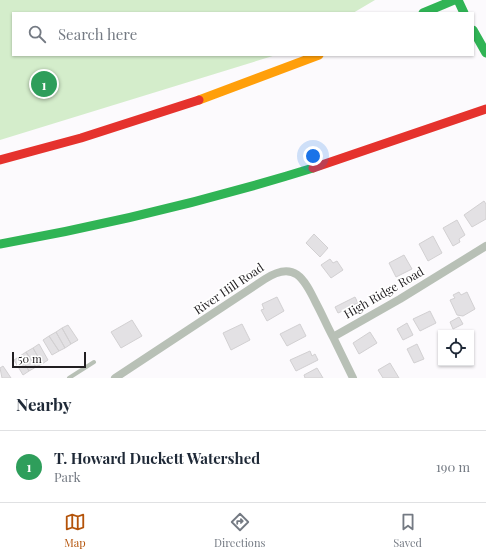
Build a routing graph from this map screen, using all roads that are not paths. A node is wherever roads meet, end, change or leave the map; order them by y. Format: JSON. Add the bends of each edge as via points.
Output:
{"nodes":[{"id":1,"x":454,"y":0,"type":"edge"},
{"id":2,"x":458,"y":0,"type":"edge"},
{"id":3,"x":427,"y":11,"type":"edge"},
{"id":4,"x":464,"y":12,"type":"edge"},
{"id":5,"x":474,"y":32,"type":"edge"},
{"id":6,"x":486,"y":53,"type":"edge"},
{"id":7,"x":316,"y":56,"type":"edge"},
{"id":8,"x":486,"y":110,"type":"edge"},
{"id":9,"x":0,"y":160,"type":"edge"},
{"id":10,"x":0,"y":244,"type":"edge"},
{"id":11,"x":486,"y":246,"type":"edge"},
{"id":12,"x":333,"y":337,"type":"junction"},
{"id":13,"x":94,"y":362,"type":"dead end"},
{"id":14,"x":77,"y":376,"type":"edge"},
{"id":15,"x":69,"y":378,"type":"edge"},
{"id":16,"x":115,"y":378,"type":"edge"},
{"id":17,"x":353,"y":378,"type":"edge"}],
"edges":[{"from":1,"to":3,"type":"main road"},
{"from":2,"to":4,"type":"main road"},
{"from":5,"to":6,"type":"main road"},
{"from":7,"to":9,"type":"main road","via":[[228,91],[137,122]]},
{"from":8,"to":10,"type":"main road","via":[[267,183],[149,213]]},
{"from":11,"to":12,"type":"street","name":"High Ridge Road"},
{"from":12,"to":16,"type":"street","name":"River Hill Road","via":[[306,283],[290,271],[281,271]]},
{"from":12,"to":17,"type":"street"},
{"from":13,"to":14,"type":"lane"},
{"from":14,"to":15,"type":"lane"}]}
